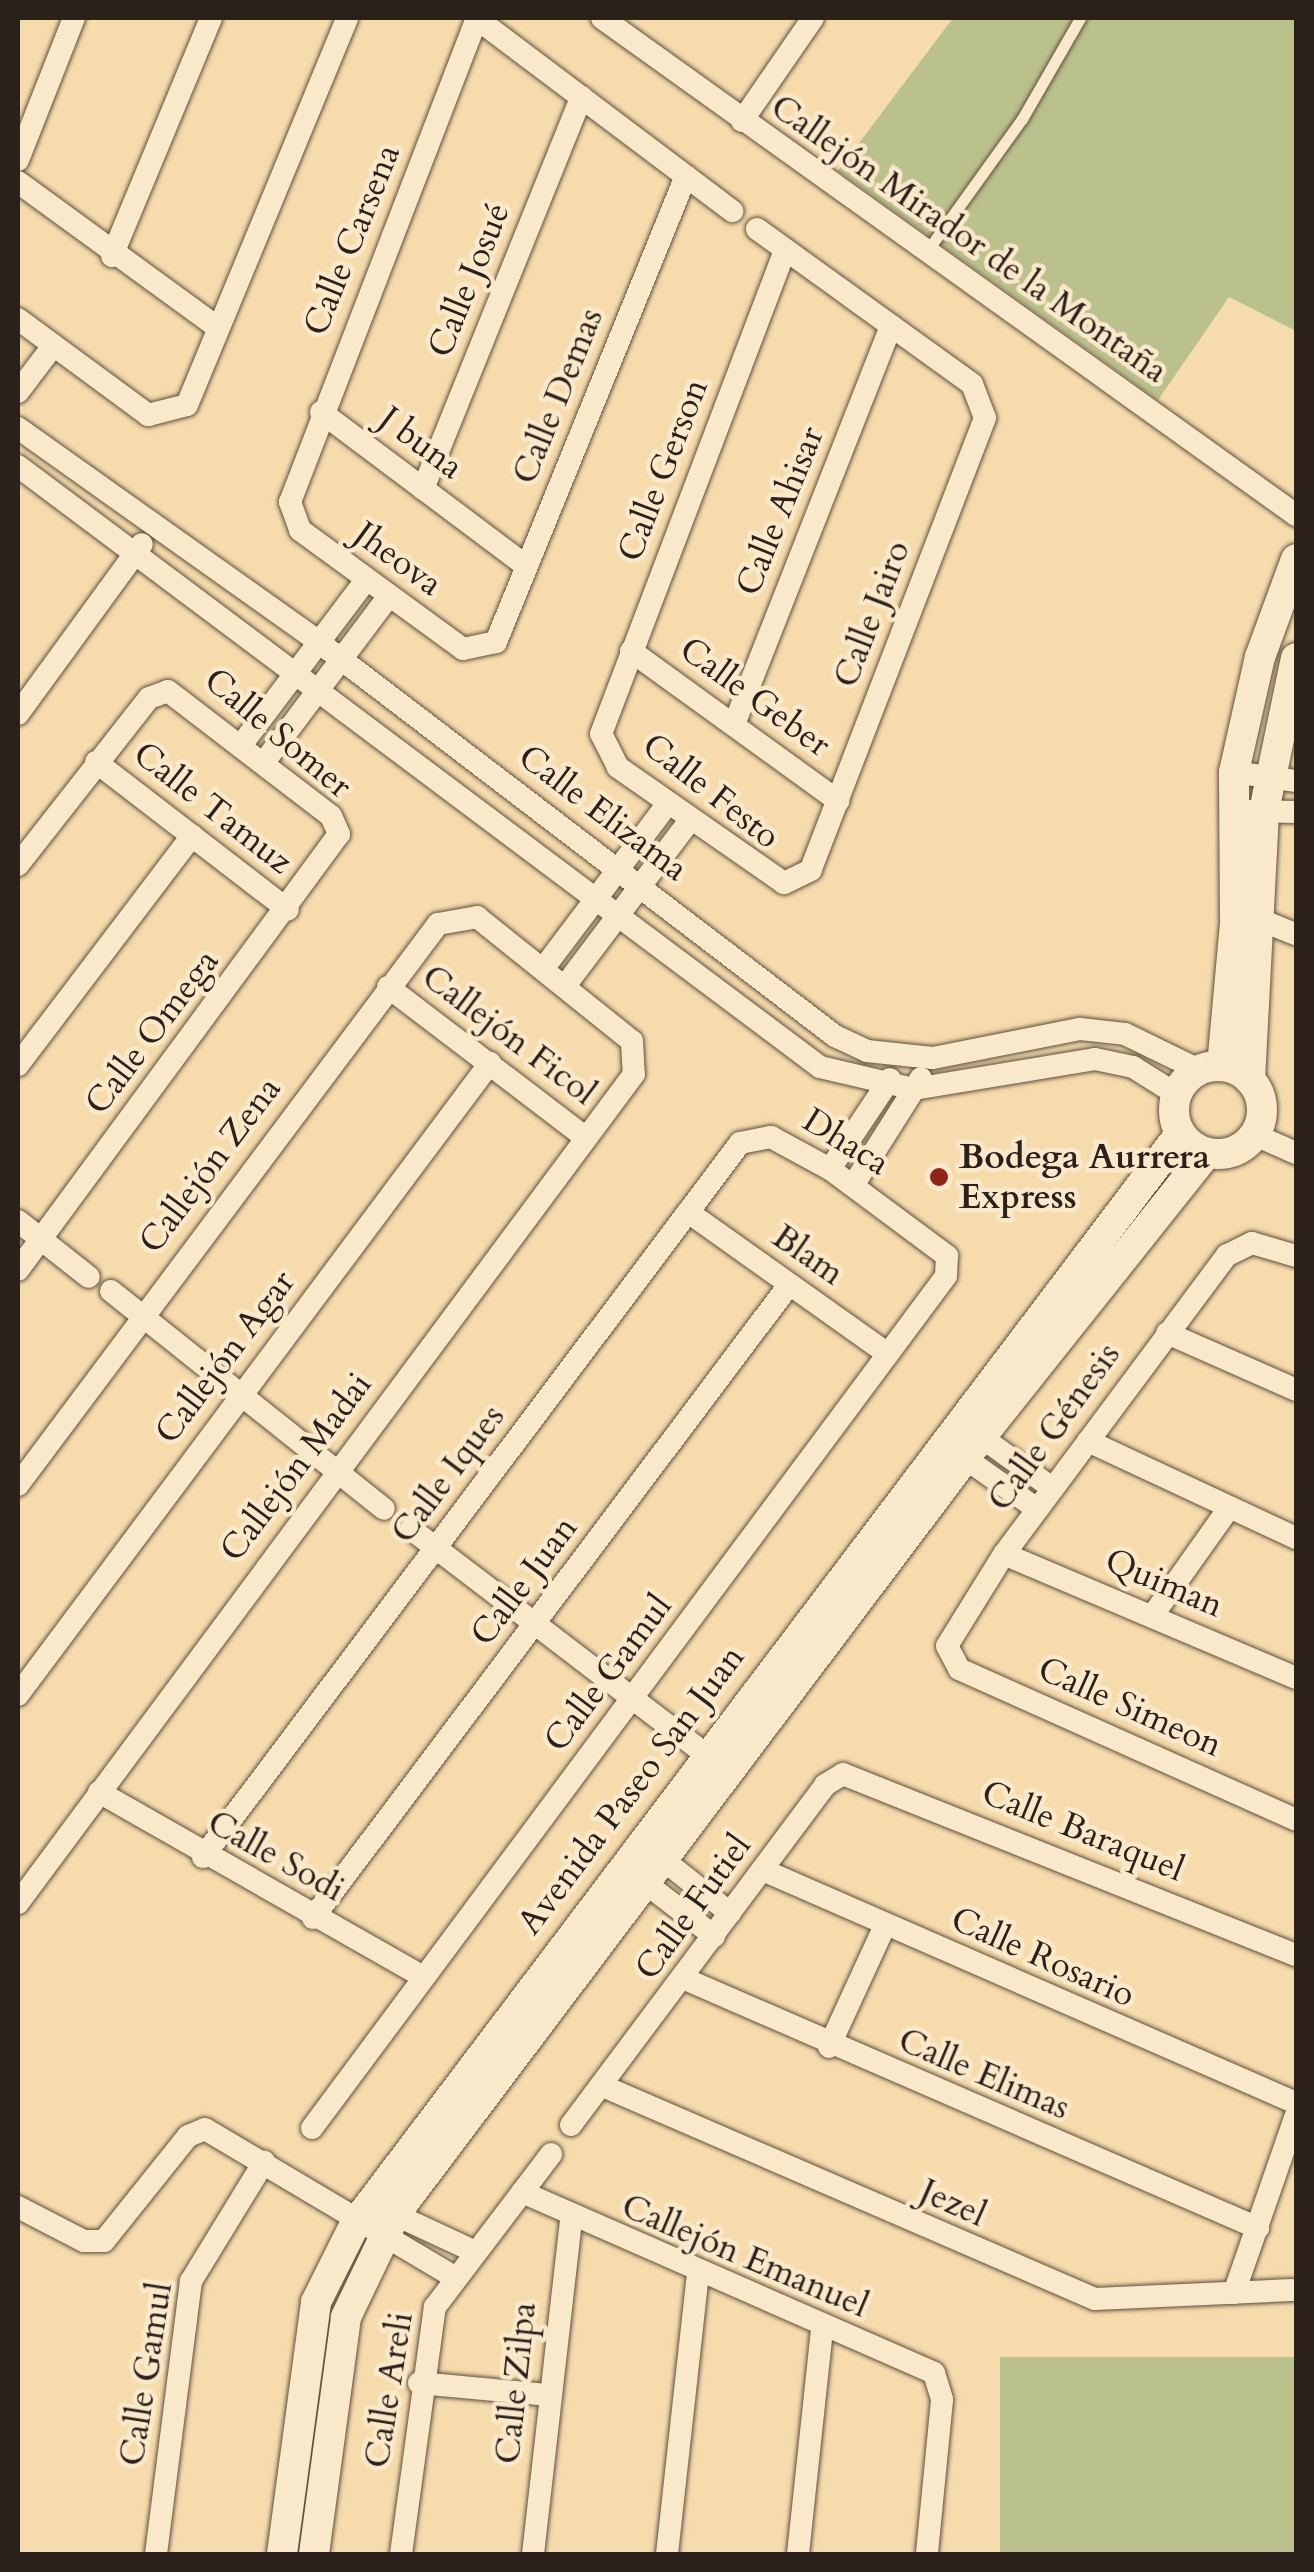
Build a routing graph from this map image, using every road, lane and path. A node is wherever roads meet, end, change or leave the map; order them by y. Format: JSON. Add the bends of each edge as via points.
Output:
{"nodes":[{"id":1,"x":74,"y":18,"type":"edge"},
{"id":2,"x":211,"y":18,"type":"edge"},
{"id":3,"x":347,"y":18,"type":"edge"},
{"id":4,"x":477,"y":18,"type":"edge"},
{"id":5,"x":602,"y":18,"type":"edge"},
{"id":6,"x":813,"y":18,"type":"edge"},
{"id":7,"x":1080,"y":18,"type":"edge"},
{"id":8,"x":581,"y":97,"type":"junction"},
{"id":9,"x":742,"y":121,"type":"junction"},
{"id":10,"x":18,"y":160,"type":"edge"},
{"id":11,"x":686,"y":176,"type":"junction"},
{"id":12,"x":18,"y":182,"type":"edge"},
{"id":13,"x":732,"y":211,"type":"dead end"},
{"id":14,"x":757,"y":230,"type":"dead end"},
{"id":15,"x":785,"y":250,"type":"junction"},
{"id":16,"x":927,"y":252,"type":"junction"},
{"id":17,"x":112,"y":256,"type":"junction"},
{"id":18,"x":891,"y":326,"type":"junction"},
{"id":19,"x":20,"y":327,"type":"edge"},
{"id":20,"x":217,"y":327,"type":"junction"},
{"id":21,"x":53,"y":346,"type":"junction"},
{"id":22,"x":18,"y":392,"type":"edge"},
{"id":23,"x":321,"y":412,"type":"junction"},
{"id":24,"x":18,"y":428,"type":"edge"},
{"id":25,"x":18,"y":466,"type":"edge"},
{"id":26,"x":293,"y":487,"type":"joint"},
{"id":27,"x":423,"y":489,"type":"junction"},
{"id":28,"x":1296,"y":515,"type":"edge"},
{"id":29,"x":153,"y":529,"type":"junction"},
{"id":30,"x":135,"y":553,"type":"junction"},
{"id":31,"x":1296,"y":558,"type":"edge"},
{"id":32,"x":526,"y":566,"type":"junction"},
{"id":33,"x":366,"y":580,"type":"junction"},
{"id":34,"x":388,"y":598,"type":"junction"},
{"id":35,"x":496,"y":642,"type":"joint"},
{"id":36,"x":320,"y":643,"type":"junction"},
{"id":37,"x":630,"y":651,"type":"junction"},
{"id":38,"x":1296,"y":658,"type":"edge"},
{"id":39,"x":340,"y":659,"type":"junction"},
{"id":40,"x":297,"y":673,"type":"junction"},
{"id":41,"x":318,"y":688,"type":"junction"},
{"id":42,"x":18,"y":714,"type":"edge"},
{"id":43,"x":606,"y":714,"type":"joint"},
{"id":44,"x":734,"y":722,"type":"junction"},
{"id":45,"x":242,"y":744,"type":"junction"},
{"id":46,"x":265,"y":761,"type":"junction"},
{"id":47,"x":96,"y":762,"type":"junction"},
{"id":48,"x":1234,"y":772,"type":"junction"},
{"id":49,"x":1282,"y":779,"type":"edge"},
{"id":50,"x":838,"y":800,"type":"junction"},
{"id":51,"x":666,"y":806,"type":"junction"},
{"id":52,"x":1232,"y":810,"type":"junction"},
{"id":53,"x":1264,"y":811,"type":"junction"},
{"id":54,"x":1296,"y":812,"type":"edge"},
{"id":55,"x":688,"y":823,"type":"junction"},
{"id":56,"x":340,"y":834,"type":"joint"},
{"id":57,"x":192,"y":836,"type":"junction"},
{"id":58,"x":18,"y":865,"type":"edge"},
{"id":59,"x":619,"y":870,"type":"junction"},
{"id":60,"x":811,"y":870,"type":"joint"},
{"id":61,"x":640,"y":885,"type":"junction"},
{"id":62,"x":598,"y":896,"type":"junction"},
{"id":63,"x":288,"y":910,"type":"junction"},
{"id":64,"x":620,"y":911,"type":"junction"},
{"id":65,"x":1263,"y":922,"type":"junction"},
{"id":66,"x":1296,"y":934,"type":"edge"},
{"id":67,"x":543,"y":969,"type":"junction"},
{"id":68,"x":565,"y":986,"type":"junction"},
{"id":69,"x":388,"y":987,"type":"junction"},
{"id":70,"x":933,"y":1058,"type":"junction"},
{"id":71,"x":902,"y":1059,"type":"junction"},
{"id":72,"x":490,"y":1064,"type":"junction"},
{"id":73,"x":18,"y":1065,"type":"edge"},
{"id":74,"x":1210,"y":1068,"type":"junction"},
{"id":75,"x":1250,"y":1080,"type":"junction"},
{"id":76,"x":886,"y":1088,"type":"junction"},
{"id":77,"x":914,"y":1089,"type":"junction"},
{"id":78,"x":1176,"y":1094,"type":"junction"},
{"id":79,"x":1180,"y":1134,"type":"junction"},
{"id":80,"x":1255,"y":1135,"type":"junction"},
{"id":81,"x":750,"y":1136,"type":"joint"},
{"id":82,"x":586,"y":1138,"type":"junction"},
{"id":83,"x":1207,"y":1154,"type":"junction"},
{"id":84,"x":1296,"y":1154,"type":"edge"},
{"id":85,"x":830,"y":1169,"type":"junction"},
{"id":86,"x":854,"y":1184,"type":"junction"},
{"id":87,"x":688,"y":1212,"type":"junction"},
{"id":88,"x":18,"y":1222,"type":"edge"},
{"id":89,"x":41,"y":1239,"type":"junction"},
{"id":90,"x":947,"y":1256,"type":"joint"},
{"id":91,"x":1296,"y":1256,"type":"edge"},
{"id":92,"x":18,"y":1270,"type":"edge"},
{"id":93,"x":89,"y":1277,"type":"dead end"},
{"id":94,"x":789,"y":1285,"type":"junction"},
{"id":95,"x":111,"y":1291,"type":"dead end"},
{"id":96,"x":141,"y":1316,"type":"junction"},
{"id":97,"x":1167,"y":1333,"type":"junction"},
{"id":98,"x":888,"y":1354,"type":"junction"},
{"id":99,"x":1296,"y":1390,"type":"edge"},
{"id":100,"x":240,"y":1394,"type":"junction"},
{"id":101,"x":961,"y":1439,"type":"junction"},
{"id":102,"x":1088,"y":1441,"type":"junction"},
{"id":103,"x":335,"y":1470,"type":"junction"},
{"id":104,"x":18,"y":1485,"type":"edge"},
{"id":105,"x":1052,"y":1488,"type":"junction"},
{"id":106,"x":1229,"y":1508,"type":"junction"},
{"id":107,"x":1037,"y":1509,"type":"junction"},
{"id":108,"x":384,"y":1510,"type":"dead end"},
{"id":109,"x":410,"y":1529,"type":"dead end"},
{"id":110,"x":1296,"y":1538,"type":"edge"},
{"id":111,"x":435,"y":1549,"type":"junction"},
{"id":112,"x":1004,"y":1554,"type":"junction"},
{"id":113,"x":1153,"y":1615,"type":"junction"},
{"id":114,"x":535,"y":1626,"type":"junction"},
{"id":115,"x":947,"y":1646,"type":"joint"},
{"id":116,"x":1296,"y":1678,"type":"edge"},
{"id":117,"x":18,"y":1694,"type":"edge"},
{"id":118,"x":633,"y":1700,"type":"junction"},
{"id":119,"x":707,"y":1755,"type":"junction"},
{"id":120,"x":843,"y":1774,"type":"joint"},
{"id":121,"x":100,"y":1792,"type":"junction"},
{"id":122,"x":1296,"y":1820,"type":"edge"},
{"id":123,"x":629,"y":1851,"type":"junction"},
{"id":124,"x":203,"y":1857,"type":"junction"},
{"id":125,"x":763,"y":1870,"type":"junction"},
{"id":126,"x":654,"y":1872,"type":"junction"},
{"id":127,"x":18,"y":1903,"type":"edge"},
{"id":128,"x":730,"y":1913,"type":"junction"},
{"id":129,"x":313,"y":1918,"type":"junction"},
{"id":130,"x":885,"y":1926,"type":"junction"},
{"id":131,"x":714,"y":1936,"type":"junction"},
{"id":132,"x":1296,"y":1955,"type":"edge"},
{"id":133,"x":422,"y":1976,"type":"junction"},
{"id":134,"x":685,"y":1980,"type":"junction"},
{"id":135,"x":829,"y":2046,"type":"junction"},
{"id":136,"x":604,"y":2087,"type":"junction"},
{"id":137,"x":1296,"y":2102,"type":"edge"},
{"id":138,"x":1296,"y":2114,"type":"edge"},
{"id":139,"x":571,"y":2125,"type":"dead end"},
{"id":140,"x":312,"y":2128,"type":"dead end"},
{"id":141,"x":551,"y":2154,"type":"dead end"},
{"id":142,"x":264,"y":2162,"type":"junction"},
{"id":143,"x":522,"y":2192,"type":"junction"},
{"id":144,"x":18,"y":2207,"type":"edge"},
{"id":145,"x":571,"y":2219,"type":"junction"},
{"id":146,"x":375,"y":2220,"type":"junction"},
{"id":147,"x":1258,"y":2228,"type":"junction"},
{"id":148,"x":471,"y":2250,"type":"junction"},
{"id":149,"x":698,"y":2274,"type":"junction"},
{"id":150,"x":453,"y":2276,"type":"junction"},
{"id":151,"x":1292,"y":2290,"type":"dead end"},
{"id":152,"x":1234,"y":2292,"type":"junction"},
{"id":153,"x":822,"y":2331,"type":"junction"},
{"id":154,"x":418,"y":2382,"type":"junction"},
{"id":155,"x":549,"y":2395,"type":"junction"},
{"id":156,"x":156,"y":2554,"type":"edge"},
{"id":157,"x":282,"y":2554,"type":"edge"},
{"id":158,"x":314,"y":2554,"type":"edge"},
{"id":159,"x":401,"y":2554,"type":"edge"},
{"id":160,"x":533,"y":2554,"type":"edge"},
{"id":161,"x":667,"y":2554,"type":"edge"},
{"id":162,"x":798,"y":2554,"type":"edge"},
{"id":163,"x":927,"y":2554,"type":"edge"}],
"edges":[{"from":1,"to":10,"type":"street"},
{"from":2,"to":17,"type":"street"},
{"from":3,"to":20,"type":"street"},
{"from":4,"to":8,"type":"street"},
{"from":4,"to":23,"type":"street","name":"Calle Carsena"},
{"from":5,"to":9,"type":"street","name":"Callejón Mirador de la Montaña"},
{"from":6,"to":9,"type":"street"},
{"from":7,"to":16,"type":"lane","via":[[1022,119]]},
{"from":8,"to":11,"type":"street"},
{"from":8,"to":27,"type":"street","name":"Calle Josué"},
{"from":9,"to":16,"type":"street","name":"Callejón Mirador de la Montaña"},
{"from":11,"to":13,"type":"street"},
{"from":11,"to":32,"type":"street","name":"Calle Demas"},
{"from":12,"to":17,"type":"street"},
{"from":14,"to":15,"type":"street"},
{"from":15,"to":18,"type":"street"},
{"from":15,"to":37,"type":"street","name":"Calle Gerson"},
{"from":16,"to":28,"type":"street","name":"Callejón Mirador de la Montaña"},
{"from":17,"to":20,"type":"street"},
{"from":18,"to":44,"type":"street","name":"Calle Ahisar"},
{"from":18,"to":50,"type":"street","name":"Calle Jairo","via":[[972,384],[985,418]]},
{"from":19,"to":21,"type":"street"},
{"from":20,"to":21,"type":"street","via":[[187,406],[161,418]]},
{"from":21,"to":22,"type":"street"},
{"from":23,"to":26,"type":"street","name":"Calle Carsena"},
{"from":23,"to":27,"type":"street","name":"J buna"},
{"from":24,"to":29,"type":"street","name":"Calle Elizama"},
{"from":25,"to":30,"type":"street","name":"Calle Elizama"},
{"from":26,"to":33,"type":"street","name":"Jheova","via":[[300,530]]},
{"from":27,"to":32,"type":"street","name":"J buna"},
{"from":29,"to":30,"type":"street"},
{"from":29,"to":36,"type":"street","name":"Calle Elizama"},
{"from":30,"to":40,"type":"street","name":"Calle Elizama"},
{"from":30,"to":42,"type":"street"},
{"from":31,"to":48,"type":"street","via":[[1244,714]]},
{"from":32,"to":35,"type":"street","name":"Calle Demas"},
{"from":33,"to":34,"type":"street","name":"Jheova"},
{"from":33,"to":36,"type":"street"},
{"from":34,"to":35,"type":"street","name":"Jheova","via":[[464,649]]},
{"from":34,"to":39,"type":"street"},
{"from":36,"to":39,"type":"street","name":"Calle Elizama"},
{"from":36,"to":40,"type":"street"},
{"from":37,"to":43,"type":"street","name":"Calle Gerson"},
{"from":37,"to":44,"type":"street","name":"Calle Geber"},
{"from":38,"to":49,"type":"street"},
{"from":39,"to":41,"type":"street"},
{"from":39,"to":59,"type":"street","name":"Calle Elizama"},
{"from":40,"to":41,"type":"street","name":"Calle Elizama"},
{"from":40,"to":45,"type":"street"},
{"from":41,"to":46,"type":"street"},
{"from":41,"to":62,"type":"street","name":"Calle Elizama"},
{"from":43,"to":51,"type":"street","name":"Calle Festo","via":[[605,751]]},
{"from":44,"to":50,"type":"street","name":"Calle Geber"},
{"from":45,"to":46,"type":"street","name":"Calle Somer"},
{"from":45,"to":47,"type":"street","name":"Calle Somer","via":[[168,691],[149,698]]},
{"from":46,"to":56,"type":"street","name":"Calle Somer"},
{"from":47,"to":57,"type":"street","name":"Calle Tamuz"},
{"from":47,"to":58,"type":"street"},
{"from":48,"to":49,"type":"street"},
{"from":48,"to":52,"type":"street"},
{"from":49,"to":53,"type":"street"},
{"from":50,"to":60,"type":"street","name":"Calle Jairo"},
{"from":51,"to":55,"type":"street","name":"Calle Festo"},
{"from":51,"to":59,"type":"street"},
{"from":52,"to":53,"type":"street"},
{"from":52,"to":74,"type":"street","via":[[1235,923]]},
{"from":53,"to":54,"type":"street"},
{"from":53,"to":65,"type":"street"},
{"from":55,"to":60,"type":"street","name":"Calle Festo","via":[[770,881]]},
{"from":55,"to":61,"type":"street"},
{"from":56,"to":63,"type":"street","name":"Calle Omega"},
{"from":57,"to":63,"type":"street","name":"Calle Tamuz"},
{"from":57,"to":73,"type":"street"},
{"from":59,"to":61,"type":"street","name":"Calle Elizama"},
{"from":59,"to":62,"type":"street"},
{"from":61,"to":64,"type":"street"},
{"from":61,"to":71,"type":"street","name":"Calle Elizama","via":[[835,1036]]},
{"from":62,"to":64,"type":"street","name":"Calle Elizama"},
{"from":62,"to":67,"type":"street"},
{"from":63,"to":89,"type":"street","name":"Calle Omega"},
{"from":64,"to":68,"type":"street"},
{"from":64,"to":76,"type":"street","name":"Calle Elizama","via":[[820,1066]]},
{"from":65,"to":66,"type":"street"},
{"from":65,"to":75,"type":"street"},
{"from":67,"to":68,"type":"street"},
{"from":67,"to":69,"type":"street","name":"Callejón Zena","via":[[477,916],[438,924]]},
{"from":68,"to":82,"type":"street","name":"Callejón Madai","via":[[632,1041],[634,1074]]},
{"from":69,"to":72,"type":"street","name":"Callejón Ficol"},
{"from":69,"to":96,"type":"street","name":"Callejón Zena"},
{"from":70,"to":71,"type":"street","name":"Calle Elizama"},
{"from":70,"to":74,"type":"street","name":"Calle Elizama","via":[[1080,1029],[1126,1034]]},
{"from":70,"to":77,"type":"street"},
{"from":71,"to":76,"type":"street"},
{"from":72,"to":82,"type":"street","name":"Callejón Ficol"},
{"from":72,"to":100,"type":"street","name":"Callejón Agar"},
{"from":74,"to":75,"type":"street"},
{"from":74,"to":78,"type":"street"},
{"from":75,"to":80,"type":"street","via":[[1262,1113]]},
{"from":76,"to":77,"type":"street","name":"Calle Elizama"},
{"from":76,"to":85,"type":"street"},
{"from":77,"to":78,"type":"street","name":"Calle Elizama","via":[[1096,1059],[1133,1068]]},
{"from":77,"to":86,"type":"street"},
{"from":78,"to":79,"type":"street"},
{"from":79,"to":83,"type":"street"},
{"from":79,"to":101,"type":"street","name":"Avenida Paseo San Juan"},
{"from":80,"to":83,"type":"street","via":[[1234,1152]]},
{"from":80,"to":84,"type":"street"},
{"from":81,"to":85,"type":"street","name":"Dhaca"},
{"from":81,"to":87,"type":"street","name":"Calle Iques"},
{"from":82,"to":103,"type":"street","name":"Callejón Madai"},
{"from":83,"to":101,"type":"street","name":"Avenida Paseo San Juan"},
{"from":85,"to":86,"type":"street","name":"Dhaca"},
{"from":86,"to":90,"type":"street","name":"Dhaca"},
{"from":87,"to":94,"type":"street","name":"Blam"},
{"from":87,"to":111,"type":"street","name":"Calle Iques"},
{"from":88,"to":89,"type":"street"},
{"from":89,"to":92,"type":"street","name":"Calle Omega"},
{"from":89,"to":93,"type":"street"},
{"from":90,"to":98,"type":"street","name":"Calle Gamul","via":[[946,1276]]},
{"from":91,"to":97,"type":"street","name":"Calle Génesis","via":[[1252,1243],[1227,1255]]},
{"from":94,"to":98,"type":"street","name":"Blam"},
{"from":94,"to":114,"type":"street","name":"Calle Juan"},
{"from":95,"to":96,"type":"street"},
{"from":96,"to":100,"type":"street"},
{"from":96,"to":104,"type":"street","name":"Callejón Zena"},
{"from":97,"to":99,"type":"street"},
{"from":97,"to":102,"type":"street","name":"Calle Génesis"},
{"from":98,"to":118,"type":"street","name":"Calle Gamul"},
{"from":100,"to":103,"type":"street"},
{"from":100,"to":117,"type":"street","name":"Callejón Agar"},
{"from":101,"to":105,"type":"street"},
{"from":101,"to":107,"type":"street"},
{"from":101,"to":119,"type":"street","name":"Avenida Paseo San Juan"},
{"from":101,"to":126,"type":"street","name":"Avenida Paseo San Juan"},
{"from":102,"to":105,"type":"street","name":"Calle Génesis"},
{"from":102,"to":106,"type":"street"},
{"from":103,"to":108,"type":"street"},
{"from":103,"to":121,"type":"street","name":"Callejón Madai"},
{"from":105,"to":107,"type":"street","name":"Calle Génesis"},
{"from":106,"to":110,"type":"street"},
{"from":106,"to":113,"type":"street"},
{"from":107,"to":112,"type":"street","name":"Calle Génesis"},
{"from":109,"to":111,"type":"street"},
{"from":111,"to":114,"type":"street"},
{"from":111,"to":124,"type":"street","name":"Calle Iques"},
{"from":112,"to":113,"type":"street","name":"Quiman"},
{"from":112,"to":115,"type":"street","name":"Calle Génesis"},
{"from":113,"to":116,"type":"street","name":"Quiman"},
{"from":114,"to":118,"type":"street"},
{"from":114,"to":129,"type":"street","name":"Calle Juan"},
{"from":115,"to":122,"type":"street","name":"Calle Simeon","via":[[959,1669]]},
{"from":118,"to":119,"type":"street"},
{"from":118,"to":133,"type":"street","name":"Calle Gamul"},
{"from":119,"to":123,"type":"street","name":"Avenida Paseo San Juan"},
{"from":120,"to":125,"type":"street","name":"Calle Futiel","via":[[825,1785]]},
{"from":120,"to":132,"type":"street","name":"Calle Baraquel"},
{"from":121,"to":124,"type":"street","name":"Calle Sodi"},
{"from":121,"to":127,"type":"street","name":"Callejón Madai"},
{"from":123,"to":126,"type":"street"},
{"from":123,"to":146,"type":"street","name":"Avenida Paseo San Juan"},
{"from":124,"to":129,"type":"street","name":"Calle Sodi"},
{"from":125,"to":128,"type":"street","name":"Calle Futiel"},
{"from":125,"to":130,"type":"street","name":"Calle Rosario"},
{"from":126,"to":128,"type":"street"},
{"from":126,"to":131,"type":"street"},
{"from":126,"to":146,"type":"street","name":"Avenida Paseo San Juan"},
{"from":128,"to":131,"type":"street","name":"Calle Futiel"},
{"from":129,"to":133,"type":"street","name":"Calle Sodi"},
{"from":130,"to":135,"type":"street"},
{"from":130,"to":137,"type":"street","name":"Calle Rosario"},
{"from":131,"to":134,"type":"street","name":"Calle Futiel"},
{"from":133,"to":140,"type":"street","name":"Calle Gamul"},
{"from":134,"to":135,"type":"street","name":"Calle Elimas"},
{"from":134,"to":136,"type":"street","name":"Calle Futiel"},
{"from":135,"to":147,"type":"street","name":"Calle Elimas"},
{"from":136,"to":139,"type":"street"},
{"from":136,"to":152,"type":"street","name":"Jezel","via":[[1058,2288],[1095,2299]]},
{"from":138,"to":147,"type":"street"},
{"from":141,"to":143,"type":"street","name":"Calle Areli"},
{"from":142,"to":144,"type":"street","via":[[215,2132],[196,2130],[104,2242]]},
{"from":142,"to":146,"type":"street","via":[[328,2203]]},
{"from":142,"to":156,"type":"street","name":"Calle Gamul","via":[[191,2281]]},
{"from":143,"to":145,"type":"street","name":"Callejón Emanuel"},
{"from":143,"to":148,"type":"street","name":"Calle Areli"},
{"from":145,"to":149,"type":"street","name":"Callejón Emanuel"},
{"from":145,"to":155,"type":"street","name":"Calle Zilpa"},
{"from":146,"to":148,"type":"street"},
{"from":146,"to":150,"type":"street"},
{"from":146,"to":157,"type":"street","name":"Avenida Paseo San Juan","via":[[316,2302]]},
{"from":146,"to":158,"type":"street","name":"Avenida Paseo San Juan","via":[[346,2317]]},
{"from":147,"to":152,"type":"street"},
{"from":148,"to":150,"type":"street","name":"Calle Areli"},
{"from":149,"to":153,"type":"street","name":"Callejón Emanuel"},
{"from":149,"to":161,"type":"street"},
{"from":150,"to":154,"type":"street","name":"Calle Areli","via":[[435,2307]]},
{"from":151,"to":152,"type":"street","name":"Jezel"},
{"from":153,"to":162,"type":"street"},
{"from":153,"to":163,"type":"street","name":"Callejón Emanuel","via":[[921,2366],[940,2383]]},
{"from":154,"to":155,"type":"street"},
{"from":154,"to":159,"type":"street","name":"Calle Areli"},
{"from":155,"to":160,"type":"street","name":"Calle Zilpa"}]}
